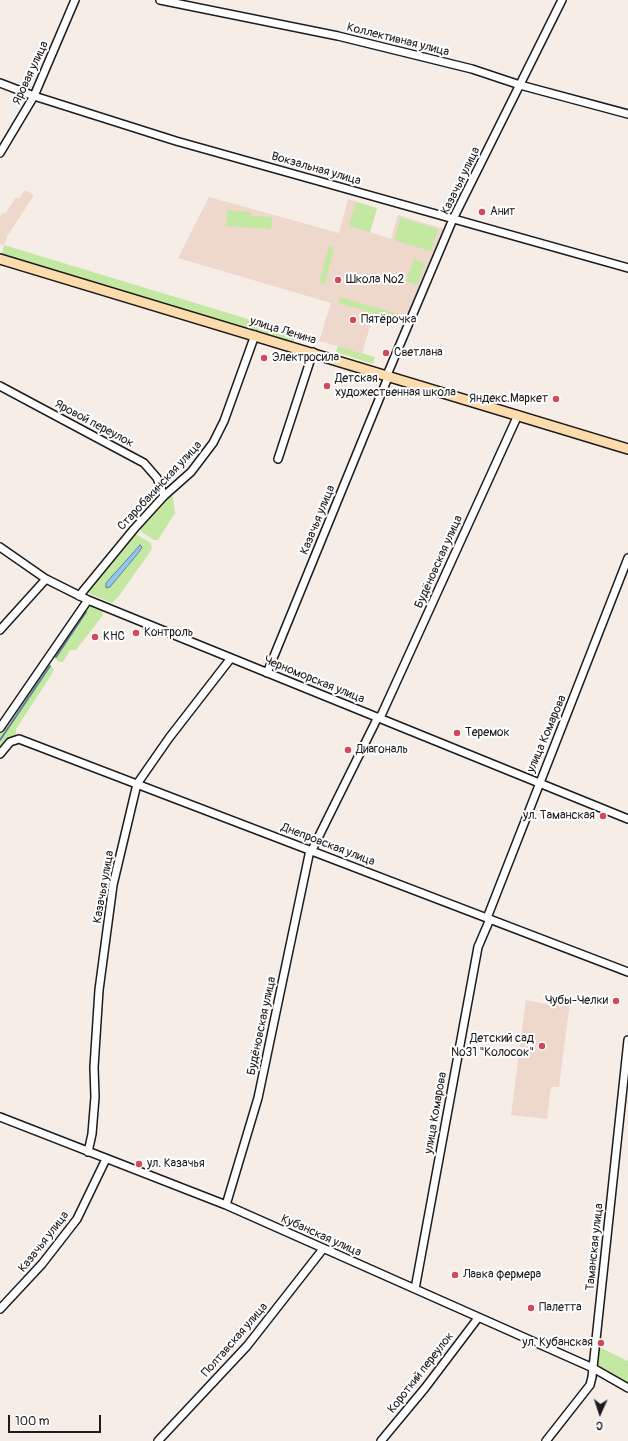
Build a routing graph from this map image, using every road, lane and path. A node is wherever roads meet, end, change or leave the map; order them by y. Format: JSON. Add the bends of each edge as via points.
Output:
{"nodes":[{"id":1,"x":75,"y":0,"type":"edge"},
{"id":2,"x":160,"y":0,"type":"edge"},
{"id":3,"x":562,"y":0,"type":"edge"},
{"id":4,"x":0,"y":83,"type":"edge"},
{"id":5,"x":520,"y":85,"type":"junction"},
{"id":6,"x":34,"y":96,"type":"junction"},
{"id":7,"x":628,"y":114,"type":"edge"},
{"id":8,"x":0,"y":153,"type":"edge"},
{"id":9,"x":453,"y":219,"type":"junction"},
{"id":10,"x":0,"y":259,"type":"edge"},
{"id":11,"x":628,"y":268,"type":"edge"},
{"id":12,"x":255,"y":335,"type":"junction"},
{"id":13,"x":313,"y":352,"type":"junction"},
{"id":14,"x":388,"y":375,"type":"junction"},
{"id":15,"x":0,"y":386,"type":"edge"},
{"id":16,"x":518,"y":414,"type":"junction"},
{"id":17,"x":628,"y":449,"type":"edge"},
{"id":18,"x":278,"y":459,"type":"dead end"},
{"id":19,"x":164,"y":496,"type":"junction"},
{"id":20,"x":0,"y":547,"type":"edge"},
{"id":21,"x":628,"y":558,"type":"edge"},
{"id":22,"x":46,"y":579,"type":"junction"},
{"id":23,"x":79,"y":596,"type":"junction"},
{"id":24,"x":88,"y":600,"type":"junction"},
{"id":25,"x":0,"y":630,"type":"edge"},
{"id":26,"x":231,"y":658,"type":"junction"},
{"id":27,"x":267,"y":673,"type":"junction"},
{"id":28,"x":379,"y":717,"type":"junction"},
{"id":29,"x":0,"y":728,"type":"edge"},
{"id":30,"x":0,"y":754,"type":"edge"},
{"id":31,"x":538,"y":783,"type":"junction"},
{"id":32,"x":137,"y":784,"type":"junction"},
{"id":33,"x":628,"y":819,"type":"edge"},
{"id":34,"x":311,"y":850,"type":"junction"},
{"id":35,"x":488,"y":918,"type":"junction"},
{"id":36,"x":628,"y":972,"type":"edge"},
{"id":37,"x":628,"y":1040,"type":"edge"},
{"id":38,"x":0,"y":1117,"type":"edge"},
{"id":39,"x":88,"y":1152,"type":"junction"},
{"id":40,"x":106,"y":1159,"type":"junction"},
{"id":41,"x":226,"y":1205,"type":"junction"},
{"id":42,"x":323,"y":1248,"type":"junction"},
{"id":43,"x":415,"y":1289,"type":"junction"},
{"id":44,"x":0,"y":1309,"type":"edge"},
{"id":45,"x":478,"y":1318,"type":"junction"},
{"id":46,"x":593,"y":1368,"type":"junction"},
{"id":47,"x":628,"y":1388,"type":"edge"},
{"id":48,"x":158,"y":1441,"type":"edge"},
{"id":49,"x":381,"y":1441,"type":"edge"},
{"id":50,"x":546,"y":1441,"type":"edge"}],
"edges":[{"from":1,"to":6,"type":"street","name":"Яровая улица"},
{"from":2,"to":5,"type":"street","name":"Коллективная улица","via":[[338,36],[472,69]]},
{"from":3,"to":5,"type":"street","name":"Казачья улица"},
{"from":4,"to":6,"type":"street","name":"Вокзальная улица"},
{"from":5,"to":7,"type":"street","name":"Коллективная улица"},
{"from":5,"to":9,"type":"street","name":"Казачья улица"},
{"from":6,"to":8,"type":"street","name":"Яровая улица"},
{"from":6,"to":9,"type":"street","name":"Вокзальная улица","via":[[197,146]]},
{"from":9,"to":11,"type":"street","name":"Вокзальная улица"},
{"from":9,"to":14,"type":"street","name":"Казачья улица"},
{"from":10,"to":12,"type":"main road","name":"улица Ленина"},
{"from":12,"to":13,"type":"main road","name":"улица Ленина"},
{"from":12,"to":19,"type":"street","name":"Старобакинская улица","via":[[224,421],[213,443],[190,472]]},
{"from":13,"to":14,"type":"main road","name":"улица Ленина"},
{"from":13,"to":18,"type":"street"},
{"from":14,"to":16,"type":"main road","name":"улица Ленина"},
{"from":14,"to":27,"type":"street","name":"Казачья улица"},
{"from":15,"to":19,"type":"street","name":"Яровой переулок","via":[[144,462],[157,478]]},
{"from":16,"to":17,"type":"main road","name":"улица Ленина"},
{"from":16,"to":28,"type":"street","name":"Будёновская улица"},
{"from":19,"to":23,"type":"street","name":"Старобакинская улица","via":[[134,528]]},
{"from":20,"to":22,"type":"street","name":"Черноморская улица"},
{"from":21,"to":31,"type":"street","name":"улица Комарова"},
{"from":22,"to":23,"type":"street","name":"Черноморская улица"},
{"from":22,"to":25,"type":"street"},
{"from":23,"to":24,"type":"street","name":"Черноморская улица"},
{"from":24,"to":26,"type":"street","name":"Черноморская улица"},
{"from":24,"to":29,"type":"street"},
{"from":26,"to":27,"type":"street","name":"Черноморская улица"},
{"from":26,"to":32,"type":"street","name":"Казачья улица"},
{"from":27,"to":28,"type":"street","name":"Черноморская улица"},
{"from":28,"to":31,"type":"street","name":"Черноморская улица"},
{"from":28,"to":34,"type":"street","name":"Будёновская улица"},
{"from":30,"to":32,"type":"street","name":"Днепровская улица","via":[[10,742],[19,739]]},
{"from":31,"to":33,"type":"street","name":"Черноморская улица"},
{"from":31,"to":35,"type":"street","name":"улица Комарова"},
{"from":32,"to":34,"type":"street","name":"Днепровская улица"},
{"from":32,"to":39,"type":"street","name":"Казачья улица","via":[[113,885],[99,990],[94,1067],[95,1097]]},
{"from":34,"to":35,"type":"street","name":"Днепровская улица"},
{"from":34,"to":41,"type":"street","name":"Будёновская улица","via":[[263,1077]]},
{"from":35,"to":36,"type":"street","name":"Днепровская улица"},
{"from":35,"to":43,"type":"street","name":"улица Комарова","via":[[478,947]]},
{"from":37,"to":46,"type":"street","name":"Таманская улица"},
{"from":38,"to":39,"type":"street","name":"Кубанская улица"},
{"from":39,"to":40,"type":"street","name":"Кубанская улица"},
{"from":40,"to":41,"type":"street","name":"Кубанская улица"},
{"from":40,"to":44,"type":"street","name":"Казачья улица","via":[[77,1219],[38,1269]]},
{"from":41,"to":42,"type":"street","name":"Кубанская улица"},
{"from":42,"to":43,"type":"street","name":"Кубанская улица"},
{"from":42,"to":48,"type":"street","name":"Полтавская улица","via":[[247,1346]]},
{"from":43,"to":45,"type":"street","name":"Кубанская улица"},
{"from":45,"to":46,"type":"street","name":"Кубанская улица"},
{"from":45,"to":49,"type":"street","name":"Короткий переулок"},
{"from":46,"to":47,"type":"street","name":"Кубанская улица"},
{"from":46,"to":50,"type":"street","name":"Таманская улица","via":[[590,1385]]}]}
